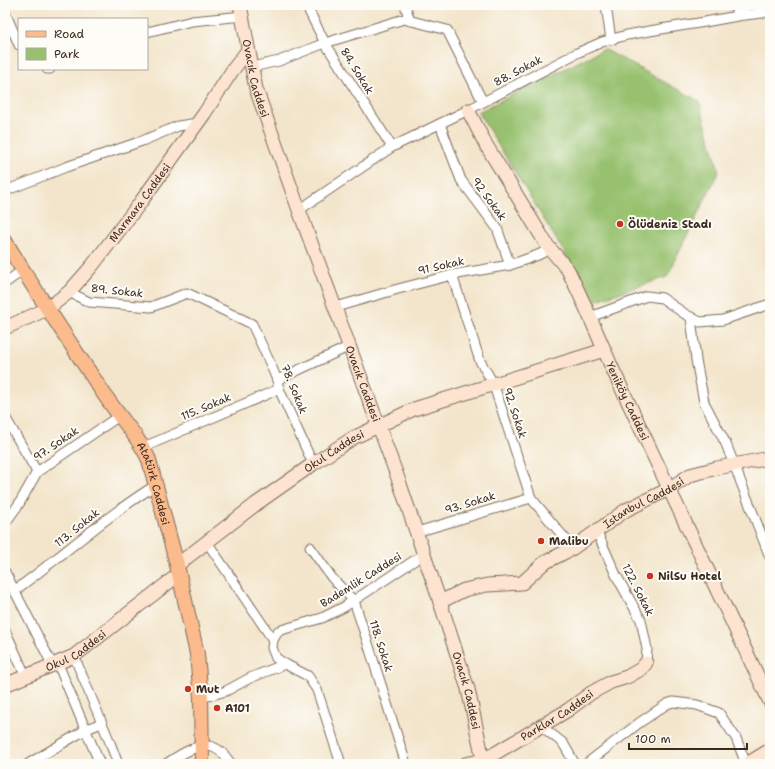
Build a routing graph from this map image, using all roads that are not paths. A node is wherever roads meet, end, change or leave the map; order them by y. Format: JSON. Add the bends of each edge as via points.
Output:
{"nodes":[{"id":1,"x":306,"y":5,"type":"edge"},
{"id":2,"x":405,"y":5,"type":"edge"},
{"id":3,"x":606,"y":5,"type":"edge"},
{"id":4,"x":735,"y":5,"type":"edge"},
{"id":5,"x":747,"y":5,"type":"edge"},
{"id":6,"x":242,"y":10,"type":"edge"},
{"id":7,"x":5,"y":12,"type":"edge"},
{"id":8,"x":770,"y":12,"type":"edge"},
{"id":9,"x":737,"y":16,"type":"junction"},
{"id":10,"x":410,"y":21,"type":"junction"},
{"id":11,"x":148,"y":32,"type":"edge"},
{"id":12,"x":611,"y":40,"type":"junction"},
{"id":13,"x":18,"y":43,"type":"edge"},
{"id":14,"x":325,"y":43,"type":"junction"},
{"id":15,"x":248,"y":50,"type":"junction"},
{"id":16,"x":252,"y":67,"type":"junction"},
{"id":17,"x":483,"y":102,"type":"junction"},
{"id":18,"x":468,"y":110,"type":"junction"},
{"id":19,"x":198,"y":123,"type":"junction"},
{"id":20,"x":440,"y":124,"type":"junction"},
{"id":21,"x":392,"y":147,"type":"junction"},
{"id":22,"x":5,"y":191,"type":"edge"},
{"id":23,"x":299,"y":210,"type":"junction"},
{"id":24,"x":5,"y":241,"type":"edge"},
{"id":25,"x":550,"y":248,"type":"junction"},
{"id":26,"x":510,"y":265,"type":"junction"},
{"id":27,"x":23,"y":270,"type":"junction"},
{"id":28,"x":452,"y":275,"type":"junction"},
{"id":29,"x":5,"y":283,"type":"edge"},
{"id":30,"x":69,"y":292,"type":"junction"},
{"id":31,"x":770,"y":304,"type":"edge"},
{"id":32,"x":336,"y":307,"type":"junction"},
{"id":33,"x":47,"y":309,"type":"junction"},
{"id":34,"x":590,"y":317,"type":"junction"},
{"id":35,"x":691,"y":317,"type":"junction"},
{"id":36,"x":252,"y":324,"type":"joint"},
{"id":37,"x":5,"y":328,"type":"edge"},
{"id":38,"x":350,"y":346,"type":"junction"},
{"id":39,"x":604,"y":350,"type":"junction"},
{"id":40,"x":493,"y":383,"type":"junction"},
{"id":41,"x":278,"y":385,"type":"junction"},
{"id":42,"x":5,"y":416,"type":"edge"},
{"id":43,"x":119,"y":416,"type":"junction"},
{"id":44,"x":379,"y":426,"type":"junction"},
{"id":45,"x":144,"y":446,"type":"junction"},
{"id":46,"x":770,"y":458,"type":"edge"},
{"id":47,"x":313,"y":464,"type":"junction"},
{"id":48,"x":735,"y":464,"type":"junction"},
{"id":49,"x":37,"y":472,"type":"junction"},
{"id":50,"x":156,"y":485,"type":"junction"},
{"id":51,"x":669,"y":489,"type":"junction"},
{"id":52,"x":531,"y":498,"type":"junction"},
{"id":53,"x":5,"y":523,"type":"edge"},
{"id":54,"x":596,"y":530,"type":"junction"},
{"id":55,"x":416,"y":532,"type":"junction"},
{"id":56,"x":207,"y":542,"type":"junction"},
{"id":57,"x":310,"y":547,"type":"dead end"},
{"id":58,"x":573,"y":548,"type":"junction"},
{"id":59,"x":424,"y":554,"type":"junction"},
{"id":60,"x":770,"y":557,"type":"edge"},
{"id":61,"x":177,"y":570,"type":"junction"},
{"id":62,"x":5,"y":572,"type":"edge"},
{"id":63,"x":14,"y":591,"type":"junction"},
{"id":64,"x":354,"y":601,"type":"junction"},
{"id":65,"x":440,"y":602,"type":"junction"},
{"id":66,"x":5,"y":630,"type":"edge"},
{"id":67,"x":273,"y":640,"type":"junction"},
{"id":68,"x":74,"y":656,"type":"junction"},
{"id":69,"x":646,"y":663,"type":"joint"},
{"id":70,"x":285,"y":664,"type":"junction"},
{"id":71,"x":55,"y":665,"type":"junction"},
{"id":72,"x":26,"y":677,"type":"junction"},
{"id":73,"x":5,"y":685,"type":"edge"},
{"id":74,"x":201,"y":698,"type":"junction"},
{"id":75,"x":770,"y":702,"type":"edge"},
{"id":76,"x":101,"y":723,"type":"junction"},
{"id":77,"x":541,"y":726,"type":"junction"},
{"id":78,"x":85,"y":730,"type":"junction"},
{"id":79,"x":202,"y":746,"type":"junction"},
{"id":80,"x":770,"y":750,"type":"edge"},
{"id":81,"x":484,"y":762,"type":"edge"},
{"id":82,"x":28,"y":764,"type":"edge"},
{"id":83,"x":100,"y":764,"type":"edge"},
{"id":84,"x":118,"y":764,"type":"edge"},
{"id":85,"x":166,"y":764,"type":"edge"},
{"id":86,"x":202,"y":764,"type":"edge"},
{"id":87,"x":230,"y":764,"type":"edge"},
{"id":88,"x":341,"y":764,"type":"edge"},
{"id":89,"x":406,"y":764,"type":"edge"},
{"id":90,"x":465,"y":764,"type":"edge"},
{"id":91,"x":575,"y":764,"type":"edge"},
{"id":92,"x":586,"y":764,"type":"edge"},
{"id":93,"x":747,"y":764,"type":"edge"}],
"edges":[{"from":1,"to":14,"type":"street","name":"84. Sokak"},
{"from":2,"to":10,"type":"street"},
{"from":3,"to":12,"type":"street"},
{"from":4,"to":9,"type":"street"},
{"from":5,"to":9,"type":"street"},
{"from":6,"to":11,"type":"street"},
{"from":6,"to":15,"type":"street","name":"Ovacık Caddesi"},
{"from":7,"to":13,"type":"street"},
{"from":8,"to":9,"type":"street","name":"88. Sokak"},
{"from":9,"to":12,"type":"street","name":"88. Sokak","via":[[661,28]]},
{"from":10,"to":14,"type":"street","via":[[404,19]]},
{"from":10,"to":17,"type":"street","via":[[447,30]]},
{"from":12,"to":17,"type":"street","name":"88. Sokak","via":[[577,53]]},
{"from":14,"to":16,"type":"street","via":[[279,61]]},
{"from":14,"to":21,"type":"street","name":"84. Sokak"},
{"from":15,"to":16,"type":"street","name":"Ovacık Caddesi"},
{"from":15,"to":19,"type":"street","name":"Marmara Caddesi"},
{"from":16,"to":23,"type":"street","name":"Ovacık Caddesi","via":[[256,89]]},
{"from":17,"to":18,"type":"street","name":"88. Sokak"},
{"from":18,"to":20,"type":"street","name":"88. Sokak"},
{"from":18,"to":25,"type":"street","name":"Yeniköy Caddesi","via":[[486,145]]},
{"from":19,"to":22,"type":"street","via":[[178,126]]},
{"from":19,"to":30,"type":"street","name":"Marmara Caddesi","via":[[92,266]]},
{"from":20,"to":21,"type":"street","name":"88. Sokak"},
{"from":20,"to":26,"type":"street","name":"92 Sokak","via":[[461,180],[497,228]]},
{"from":21,"to":23,"type":"street","name":"88. Sokak"},
{"from":23,"to":32,"type":"street","name":"Ovacık Caddesi"},
{"from":24,"to":27,"type":"main road","name":"Atatürk Caddesi"},
{"from":25,"to":26,"type":"street","name":"91 Sokak"},
{"from":25,"to":34,"type":"street","name":"Yeniköy Caddesi","via":[[568,270]]},
{"from":26,"to":28,"type":"street","name":"91 Sokak"},
{"from":27,"to":29,"type":"street"},
{"from":27,"to":33,"type":"main road","name":"Atatürk Caddesi"},
{"from":28,"to":32,"type":"street","name":"91 Sokak"},
{"from":28,"to":40,"type":"street","name":"92. Sokak","via":[[480,361]]},
{"from":30,"to":33,"type":"street","name":"Marmara Caddesi"},
{"from":30,"to":36,"type":"street","name":"89. Sokak","via":[[89,302],[151,307],[187,293]]},
{"from":31,"to":35,"type":"street","via":[[723,320],[700,322]]},
{"from":32,"to":38,"type":"street","name":"Ovacık Caddesi"},
{"from":33,"to":37,"type":"street","name":"Marmara Caddesi"},
{"from":33,"to":43,"type":"main road","name":"Atatürk Caddesi"},
{"from":34,"to":35,"type":"street","via":[[647,296],[662,298]]},
{"from":34,"to":39,"type":"street","name":"Yeniköy Caddesi"},
{"from":35,"to":48,"type":"street","via":[[704,402]]},
{"from":36,"to":41,"type":"street","name":"78. Sokak"},
{"from":38,"to":41,"type":"street","name":"115. Sokak"},
{"from":38,"to":44,"type":"street","name":"Ovacık Caddesi"},
{"from":39,"to":40,"type":"street","name":"Okul Caddesi"},
{"from":39,"to":51,"type":"street","name":"Yeniköy Caddesi"},
{"from":40,"to":44,"type":"street","name":"Okul Caddesi","via":[[414,409]]},
{"from":40,"to":52,"type":"street","name":"92. Sokak"},
{"from":41,"to":45,"type":"street","name":"115. Sokak"},
{"from":41,"to":47,"type":"street","name":"78. Sokak"},
{"from":42,"to":49,"type":"street"},
{"from":43,"to":45,"type":"main road","name":"Atatürk Caddesi"},
{"from":43,"to":49,"type":"street","name":"97. Sokak"},
{"from":44,"to":47,"type":"street","name":"Okul Caddesi","via":[[353,438]]},
{"from":44,"to":55,"type":"street","name":"Ovacık Caddesi"},
{"from":45,"to":50,"type":"main road","name":"Atatürk Caddesi"},
{"from":46,"to":48,"type":"street","name":"Istanbul Caddesi"},
{"from":47,"to":56,"type":"street","name":"Okul Caddesi"},
{"from":48,"to":51,"type":"street","name":"Istanbul Caddesi","via":[[690,475]]},
{"from":48,"to":60,"type":"street"},
{"from":49,"to":53,"type":"street","name":"97. Sokak"},
{"from":50,"to":61,"type":"main road","name":"Atatürk Caddesi"},
{"from":50,"to":63,"type":"street","name":"113. Sokak","via":[[127,503]]},
{"from":51,"to":54,"type":"street","name":"Istanbul Caddesi","via":[[626,510]]},
{"from":51,"to":75,"type":"street","name":"Yeniköy Caddesi"},
{"from":52,"to":55,"type":"street","name":"93. Sokak"},
{"from":52,"to":58,"type":"street","name":"92. Sokak"},
{"from":54,"to":58,"type":"street","name":"Istanbul Caddesi"},
{"from":54,"to":69,"type":"street","name":"122. Sokak","via":[[641,620],[647,649]]},
{"from":55,"to":59,"type":"street","name":"Ovacık Caddesi"},
{"from":56,"to":61,"type":"street","name":"Okul Caddesi"},
{"from":56,"to":67,"type":"street"},
{"from":57,"to":64,"type":"street","name":"118. Sokak","via":[[332,578]]},
{"from":58,"to":65,"type":"street","name":"Istanbul Caddesi","via":[[544,563],[522,583],[487,585],[464,590]]},
{"from":59,"to":64,"type":"street","name":"Bademlik Caddesi"},
{"from":59,"to":65,"type":"street","name":"Ovacık Caddesi"},
{"from":61,"to":68,"type":"street","name":"Okul Caddesi"},
{"from":61,"to":74,"type":"main road","name":"Atatürk Caddesi","via":[[196,654]]},
{"from":62,"to":63,"type":"street"},
{"from":63,"to":71,"type":"street"},
{"from":64,"to":67,"type":"street","name":"Bademlik Caddesi","via":[[322,618],[278,631]]},
{"from":64,"to":89,"type":"street","name":"118. Sokak"},
{"from":65,"to":81,"type":"street","name":"Ovacık Caddesi","via":[[468,689]]},
{"from":66,"to":72,"type":"street"},
{"from":67,"to":70,"type":"street","via":[[272,648],[276,658]]},
{"from":68,"to":71,"type":"street","name":"Okul Caddesi"},
{"from":68,"to":76,"type":"street"},
{"from":69,"to":77,"type":"street","name":"Parklar Caddesi","via":[[627,677],[591,693]]},
{"from":70,"to":74,"type":"street","via":[[226,691]]},
{"from":70,"to":88,"type":"street","via":[[308,676],[317,690]]},
{"from":71,"to":72,"type":"street","name":"Okul Caddesi"},
{"from":71,"to":78,"type":"street"},
{"from":72,"to":73,"type":"street","name":"Okul Caddesi"},
{"from":74,"to":79,"type":"main road","name":"Atatürk Caddesi"},
{"from":76,"to":78,"type":"street"},
{"from":76,"to":84,"type":"street"},
{"from":77,"to":81,"type":"street","name":"Parklar Caddesi"},
{"from":77,"to":91,"type":"street","via":[[563,743]]},
{"from":78,"to":82,"type":"street"},
{"from":78,"to":83,"type":"street"},
{"from":79,"to":85,"type":"street","via":[[186,750]]},
{"from":79,"to":86,"type":"main road","name":"Atatürk Caddesi"},
{"from":79,"to":87,"type":"street","via":[[215,747]]},
{"from":80,"to":93,"type":"street"},
{"from":81,"to":90,"type":"street","name":"Parklar Caddesi"},
{"from":92,"to":93,"type":"street","via":[[639,723],[673,702],[698,705],[719,713],[736,738]]}]}
